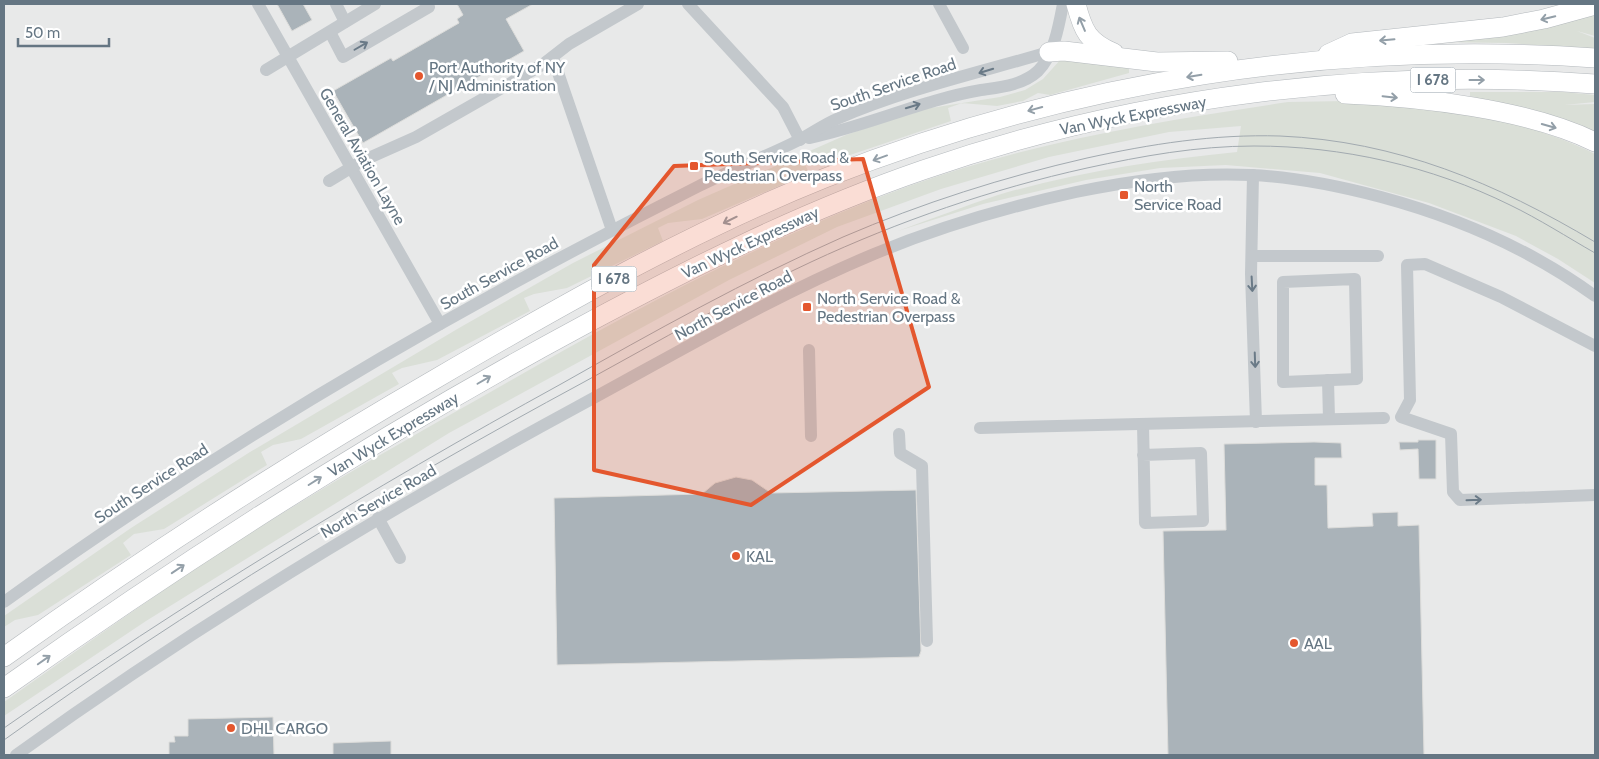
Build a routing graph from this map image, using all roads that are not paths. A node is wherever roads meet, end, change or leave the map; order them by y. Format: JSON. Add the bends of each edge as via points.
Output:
{"nodes":[{"id":1,"x":258,"y":4,"type":"edge"},
{"id":2,"x":336,"y":4,"type":"edge"},
{"id":3,"x":375,"y":4,"type":"edge"},
{"id":4,"x":427,"y":4,"type":"edge"},
{"id":5,"x":638,"y":4,"type":"edge"},
{"id":6,"x":688,"y":4,"type":"edge"},
{"id":7,"x":939,"y":4,"type":"edge"},
{"id":8,"x":1063,"y":4,"type":"edge"},
{"id":9,"x":1076,"y":4,"type":"edge"},
{"id":10,"x":1595,"y":5,"type":"edge"},
{"id":11,"x":345,"y":22,"type":"junction"},
{"id":12,"x":330,"y":32,"type":"junction"},
{"id":13,"x":963,"y":48,"type":"dead end"},
{"id":14,"x":1049,"y":52,"type":"junction"},
{"id":15,"x":287,"y":55,"type":"junction"},
{"id":16,"x":554,"y":58,"type":"junction"},
{"id":17,"x":1125,"y":58,"type":"junction"},
{"id":18,"x":1595,"y":58,"type":"edge"},
{"id":19,"x":1316,"y":60,"type":"junction"},
{"id":20,"x":1294,"y":62,"type":"junction"},
{"id":21,"x":266,"y":70,"type":"dead end"},
{"id":22,"x":1595,"y":84,"type":"edge"},
{"id":23,"x":1271,"y":91,"type":"junction"},
{"id":24,"x":800,"y":140,"type":"junction"},
{"id":25,"x":1595,"y":142,"type":"edge"},
{"id":26,"x":351,"y":167,"type":"junction"},
{"id":27,"x":1253,"y":175,"type":"junction"},
{"id":28,"x":329,"y":180,"type":"dead end"},
{"id":29,"x":612,"y":230,"type":"junction"},
{"id":30,"x":1252,"y":256,"type":"junction"},
{"id":31,"x":1378,"y":256,"type":"dead end"},
{"id":32,"x":1595,"y":296,"type":"edge"},
{"id":33,"x":440,"y":324,"type":"junction"},
{"id":34,"x":1595,"y":346,"type":"edge"},
{"id":35,"x":809,"y":350,"type":"dead end"},
{"id":36,"x":1328,"y":380,"type":"junction"},
{"id":37,"x":1384,"y":418,"type":"dead end"},
{"id":38,"x":1329,"y":419,"type":"junction"},
{"id":39,"x":1256,"y":422,"type":"junction"},
{"id":40,"x":1143,"y":424,"type":"junction"},
{"id":41,"x":980,"y":428,"type":"dead end"},
{"id":42,"x":899,"y":434,"type":"dead end"},
{"id":43,"x":811,"y":436,"type":"dead end"},
{"id":44,"x":1143,"y":455,"type":"junction"},
{"id":45,"x":1595,"y":495,"type":"edge"},
{"id":46,"x":378,"y":518,"type":"junction"},
{"id":47,"x":400,"y":558,"type":"dead end"},
{"id":48,"x":4,"y":602,"type":"edge"},
{"id":49,"x":927,"y":641,"type":"dead end"},
{"id":50,"x":4,"y":657,"type":"edge"},
{"id":51,"x":4,"y":688,"type":"edge"},
{"id":52,"x":16,"y":755,"type":"edge"}],
"edges":[{"from":1,"to":15,"type":"street","name":"General Aviation Layne"},
{"from":2,"to":11,"type":"street"},
{"from":3,"to":11,"type":"street"},
{"from":12,"to":4,"type":"street","one_way":true,"via":[[343,57],[429,7]]},
{"from":5,"to":16,"type":"street","via":[[569,44]]},
{"from":6,"to":24,"type":"street","via":[[783,107]]},
{"from":7,"to":13,"type":"street"},
{"from":8,"to":14,"type":"street"},
{"from":17,"to":9,"type":"highway","one_way":true,"via":[[1092,40],[1081,23]]},
{"from":10,"to":19,"type":"highway","one_way":true,"via":[[1503,27],[1352,43]]},
{"from":11,"to":12,"type":"street"},
{"from":12,"to":15,"type":"street"},
{"from":14,"to":17,"type":"highway"},
{"from":14,"to":24,"type":"street","name":"South Service Road","one_way":true,"via":[[836,119]]},
{"from":24,"to":14,"type":"street","one_way":true,"via":[[839,132],[944,97],[1016,84],[1038,71]]},
{"from":15,"to":21,"type":"street"},
{"from":15,"to":26,"type":"street","name":"General Aviation Layne"},
{"from":16,"to":26,"type":"street","via":[[416,137]]},
{"from":16,"to":29,"type":"street"},
{"from":17,"to":20,"type":"highway","via":[[1169,63],[1203,60]]},
{"from":18,"to":19,"type":"highway","name":"Van Wyck Expressway","number":"I 678","via":[[1450,53]]},
{"from":19,"to":20,"type":"highway","name":"Van Wyck Expressway","number":"I 678"},
{"from":20,"to":50,"type":"highway","name":"Van Wyck Expressway","number":"I 678","one_way":true,"via":[[1140,85],[1003,118],[883,156],[739,216],[565,306],[395,402],[198,524]]},
{"from":23,"to":22,"type":"highway","name":"Van Wyck Expressway","number":"I 678","one_way":true,"via":[[1441,80]]},
{"from":23,"to":25,"type":"highway","one_way":true,"via":[[1381,96],[1455,105],[1531,120]]},
{"from":51,"to":23,"type":"highway","name":"Van Wyck Expressway","number":"I 678","one_way":true,"via":[[182,566],[354,456],[524,358],[719,254],[855,195],[989,149],[1125,115]]},
{"from":24,"to":29,"type":"street","name":"South Service Road"},
{"from":26,"to":28,"type":"street"},
{"from":26,"to":33,"type":"street","name":"General Aviation Layne"},
{"from":27,"to":30,"type":"street"},
{"from":27,"to":32,"type":"street","name":"North Service Road","via":[[1355,191],[1454,220],[1540,259]]},
{"from":27,"to":46,"type":"street","name":"North Service Road","via":[[1170,177],[1083,190],[983,216],[880,251],[741,318]]},
{"from":29,"to":33,"type":"street","name":"South Service Road"},
{"from":30,"to":31,"type":"street"},
{"from":30,"to":39,"type":"street","one_way":true},
{"from":33,"to":48,"type":"street","name":"South Service Road","via":[[202,468]]},
{"from":34,"to":45,"type":"street","one_way":true,"via":[[1502,297],[1425,264],[1407,265],[1410,400],[1401,417],[1451,434],[1453,492],[1460,500]]},
{"from":35,"to":43,"type":"street"},
{"from":36,"to":36,"type":"street","via":[[1357,379],[1355,279],[1283,282],[1283,382]]},
{"from":36,"to":38,"type":"street"},
{"from":37,"to":38,"type":"street"},
{"from":38,"to":39,"type":"street"},
{"from":39,"to":40,"type":"street"},
{"from":40,"to":41,"type":"street"},
{"from":40,"to":44,"type":"street"},
{"from":42,"to":49,"type":"street","via":[[900,453],[922,466]]},
{"from":44,"to":44,"type":"street","via":[[1145,523],[1204,521],[1201,453]]},
{"from":46,"to":47,"type":"street"},
{"from":46,"to":52,"type":"street","name":"North Service Road","via":[[179,642]]}]}
